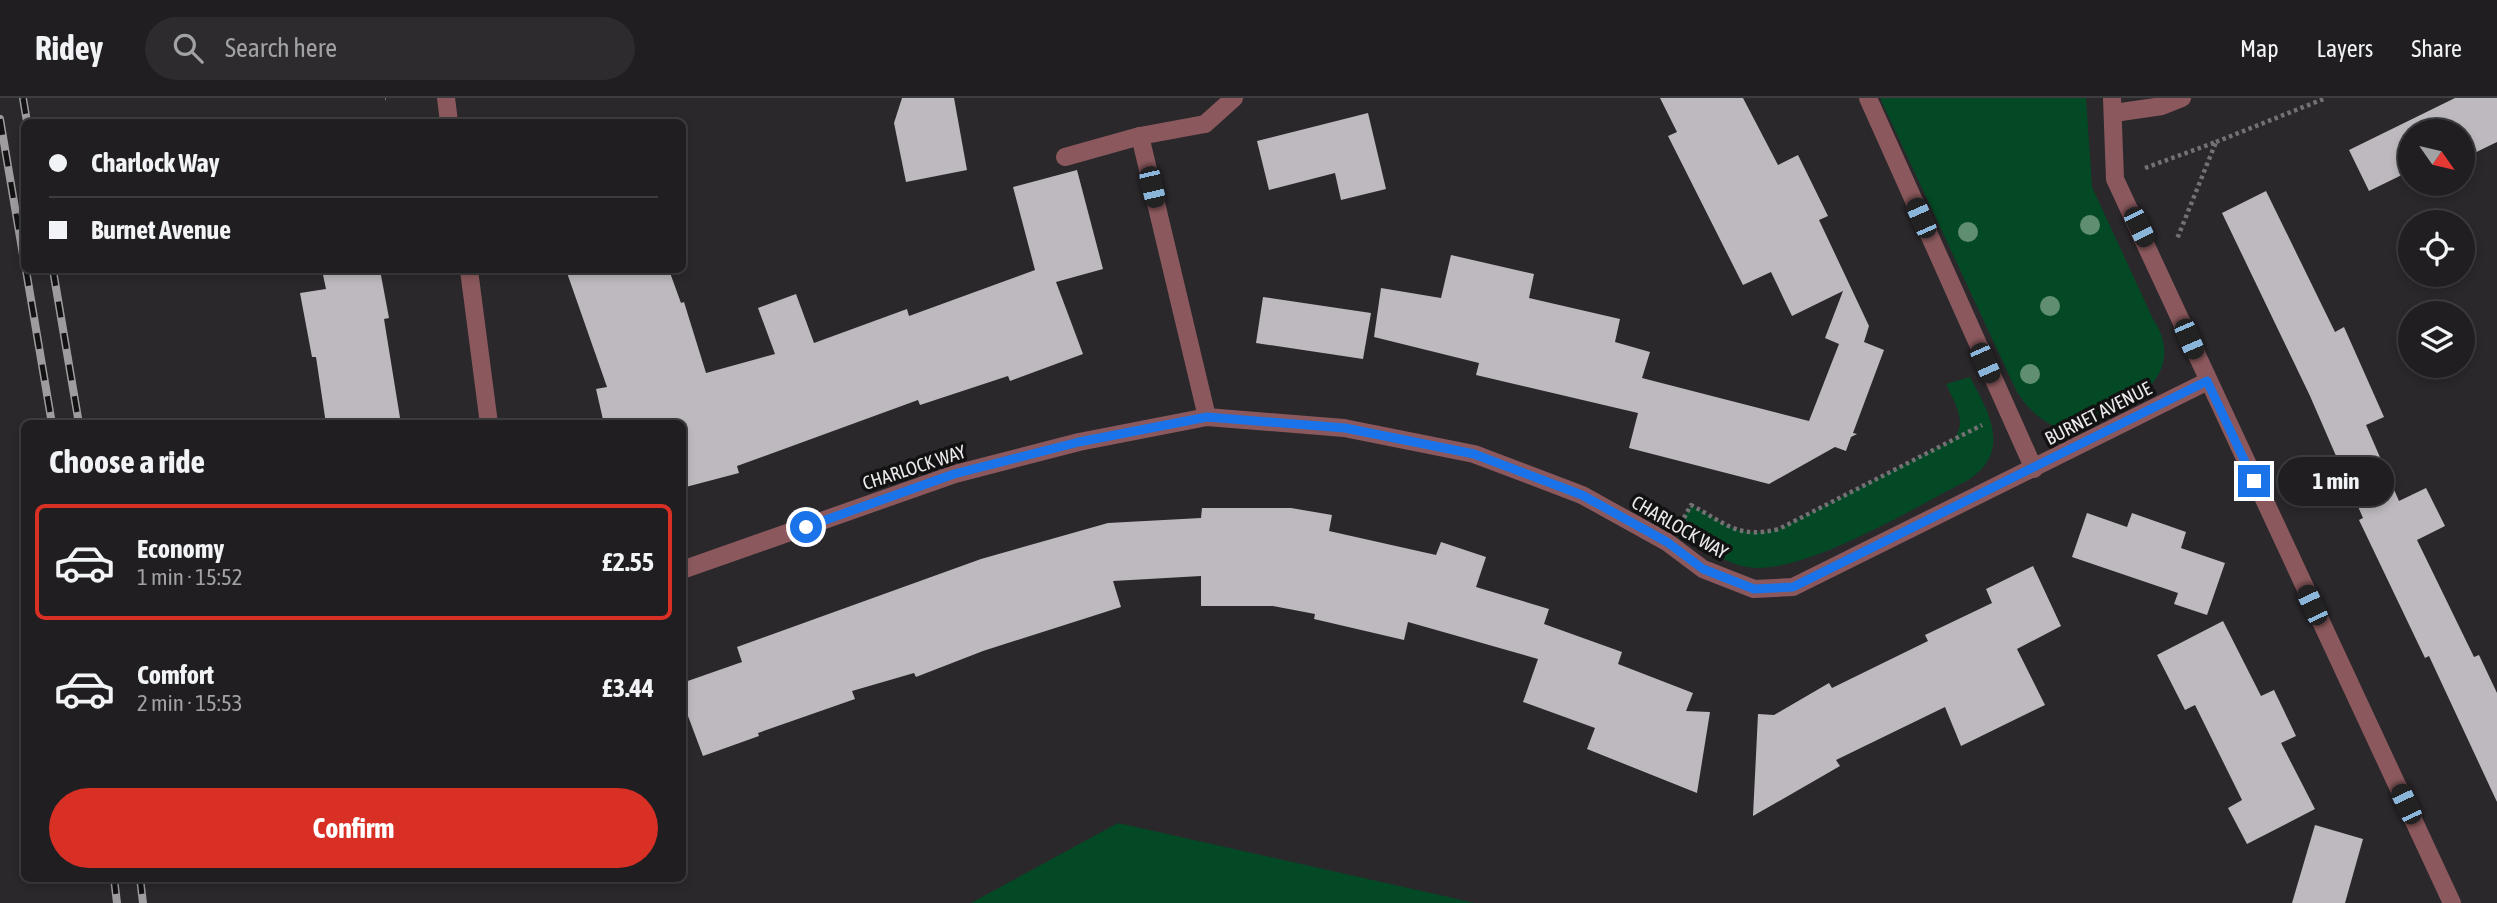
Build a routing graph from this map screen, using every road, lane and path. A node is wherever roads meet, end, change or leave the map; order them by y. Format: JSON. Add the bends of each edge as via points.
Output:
{"nodes":[{"id":1,"x":446,"y":98,"type":"edge"},
{"id":2,"x":1234,"y":98,"type":"edge"},
{"id":3,"x":1868,"y":98,"type":"edge"},
{"id":4,"x":2182,"y":98,"type":"edge"},
{"id":5,"x":2326,"y":98,"type":"edge"},
{"id":6,"x":2113,"y":106,"type":"edge"},
{"id":7,"x":449,"y":119,"type":"edge"},
{"id":8,"x":1140,"y":136,"type":"junction"},
{"id":9,"x":2216,"y":142,"type":"junction"},
{"id":10,"x":1065,"y":158,"type":"dead end"},
{"id":11,"x":2115,"y":179,"type":"junction"},
{"id":12,"x":468,"y":273,"type":"edge"},
{"id":13,"x":2162,"y":275,"type":"junction"},
{"id":14,"x":2207,"y":381,"type":"junction"},
{"id":15,"x":2007,"y":411,"type":"junction"},
{"id":16,"x":1207,"y":417,"type":"junction"},
{"id":17,"x":488,"y":420,"type":"edge"},
{"id":18,"x":2034,"y":469,"type":"junction"},
{"id":19,"x":1667,"y":542,"type":"junction"},
{"id":20,"x":686,"y":569,"type":"edge"},
{"id":21,"x":2452,"y":903,"type":"edge"}],
"edges":[{"from":1,"to":7,"type":"street"},
{"from":2,"to":8,"type":"street","via":[[1205,124]]},
{"from":3,"to":15,"type":"street","name":"BURNET AVENUE"},
{"from":4,"to":6,"type":"street","via":[[2162,106]]},
{"from":5,"to":9,"type":"path"},
{"from":6,"to":11,"type":"street"},
{"from":8,"to":10,"type":"street"},
{"from":8,"to":16,"type":"street"},
{"from":9,"to":11,"type":"path"},
{"from":9,"to":13,"type":"path"},
{"from":11,"to":13,"type":"street"},
{"from":12,"to":17,"type":"street"},
{"from":13,"to":14,"type":"street"},
{"from":14,"to":18,"type":"street","name":"BURNET AVENUE"},
{"from":14,"to":21,"type":"street"},
{"from":15,"to":18,"type":"street","name":"BURNET AVENUE"},
{"from":15,"to":19,"type":"path","via":[[1779,529],[1752,534],[1691,505]]},
{"from":16,"to":19,"type":"street","name":"CHARLOCK WAY","via":[[1345,428],[1474,454],[1582,495]]},
{"from":16,"to":20,"type":"street","name":"CHARLOCK WAY","via":[[1079,442],[954,474]]},
{"from":18,"to":19,"type":"street","name":"CHARLOCK WAY","via":[[1793,587],[1754,589],[1703,569]]}]}
